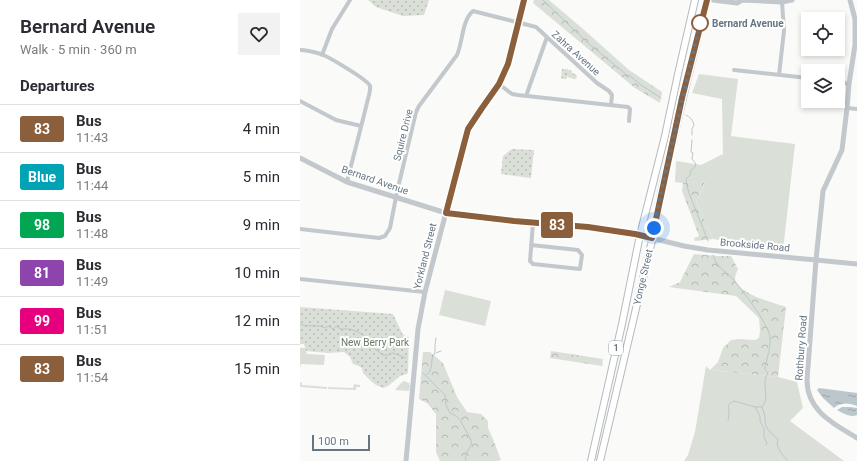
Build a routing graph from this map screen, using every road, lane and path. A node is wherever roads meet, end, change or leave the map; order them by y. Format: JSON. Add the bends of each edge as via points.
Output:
{"nodes":[{"id":1,"x":350,"y":0,"type":"edge"},
{"id":2,"x":524,"y":0,"type":"edge"},
{"id":3,"x":695,"y":0,"type":"edge"},
{"id":4,"x":707,"y":0,"type":"edge"},
{"id":5,"x":713,"y":0,"type":"edge"},
{"id":6,"x":742,"y":0,"type":"edge"},
{"id":7,"x":792,"y":0,"type":"edge"},
{"id":8,"x":850,"y":0,"type":"edge"},
{"id":9,"x":782,"y":2,"type":"junction"},
{"id":10,"x":518,"y":22,"type":"junction"},
{"id":11,"x":547,"y":37,"type":"junction"},
{"id":12,"x":856,"y":45,"type":"edge"},
{"id":13,"x":300,"y":50,"type":"edge"},
{"id":14,"x":322,"y":55,"type":"junction"},
{"id":15,"x":734,"y":70,"type":"dead end"},
{"id":16,"x":779,"y":75,"type":"junction"},
{"id":17,"x":801,"y":77,"type":"edge"},
{"id":18,"x":845,"y":83,"type":"edge"},
{"id":19,"x":499,"y":84,"type":"junction"},
{"id":20,"x":849,"y":84,"type":"junction"},
{"id":21,"x":526,"y":96,"type":"junction"},
{"id":22,"x":300,"y":101,"type":"edge"},
{"id":23,"x":611,"y":105,"type":"junction"},
{"id":24,"x":847,"y":108,"type":"junction"},
{"id":25,"x":857,"y":109,"type":"edge"},
{"id":26,"x":629,"y":121,"type":"dead end"},
{"id":27,"x":361,"y":126,"type":"junction"},
{"id":28,"x":300,"y":158,"type":"edge"},
{"id":29,"x":347,"y":182,"type":"junction"},
{"id":30,"x":396,"y":198,"type":"junction"},
{"id":31,"x":446,"y":213,"type":"junction"},
{"id":32,"x":533,"y":223,"type":"junction"},
{"id":33,"x":300,"y":229,"type":"edge"},
{"id":34,"x":640,"y":235,"type":"junction"},
{"id":35,"x":652,"y":238,"type":"junction"},
{"id":36,"x":531,"y":245,"type":"junction"},
{"id":37,"x":816,"y":260,"type":"junction"},
{"id":38,"x":857,"y":264,"type":"edge"},
{"id":39,"x":300,"y":279,"type":"edge"},
{"id":40,"x":425,"y":292,"type":"junction"},
{"id":41,"x":857,"y":438,"type":"edge"},
{"id":42,"x":406,"y":461,"type":"edge"},
{"id":43,"x":591,"y":461,"type":"edge"},
{"id":44,"x":600,"y":461,"type":"edge"}],
"edges":[{"from":1,"to":14,"type":"street","via":[[332,29]]},
{"from":2,"to":10,"type":"street","name":"Yorkland Street"},
{"from":3,"to":34,"type":"main road","name":"Yonge Street","number":"1"},
{"from":4,"to":35,"type":"main road","name":"Yonge Street","number":"1","via":[[682,98]]},
{"from":5,"to":6,"type":"street","via":[[737,3]]},
{"from":6,"to":9,"type":"street"},
{"from":7,"to":9,"type":"street"},
{"from":8,"to":12,"type":"street","name":"Rothbury Road","via":[[855,19]]},
{"from":9,"to":16,"type":"street","via":[[784,31]]},
{"from":10,"to":11,"type":"street","name":"Zahra Avenue","via":[[536,26]]},
{"from":10,"to":19,"type":"street","name":"Yorkland Street","via":[[508,64]]},
{"from":10,"to":30,"type":"street","name":"Squire Drive","via":[[473,11],[467,17],[460,48],[416,112]]},
{"from":11,"to":21,"type":"street"},
{"from":11,"to":23,"type":"street","name":"Zahra Avenue","via":[[609,91],[612,95]]},
{"from":12,"to":20,"type":"street","name":"Rothbury Road"},
{"from":13,"to":14,"type":"street"},
{"from":14,"to":27,"type":"street","via":[[370,85]]},
{"from":15,"to":16,"type":"street"},
{"from":16,"to":17,"type":"street"},
{"from":18,"to":20,"type":"street"},
{"from":19,"to":21,"type":"street","via":[[512,94]]},
{"from":19,"to":31,"type":"street","name":"Yorkland Street","via":[[468,129]]},
{"from":20,"to":24,"type":"street","name":"Rothbury Road"},
{"from":21,"to":23,"type":"street"},
{"from":22,"to":27,"type":"street","via":[[336,120]]},
{"from":23,"to":26,"type":"street","via":[[628,107]]},
{"from":24,"to":25,"type":"street"},
{"from":24,"to":37,"type":"street","name":"Rothbury Road","via":[[842,150],[823,191]]},
{"from":27,"to":29,"type":"street"},
{"from":28,"to":29,"type":"street","name":"Bernard Avenue"},
{"from":29,"to":30,"type":"street","name":"Bernard Avenue"},
{"from":30,"to":31,"type":"street","name":"Bernard Avenue"},
{"from":30,"to":33,"type":"street","name":"Squire Drive","via":[[390,228],[383,237]]},
{"from":31,"to":32,"type":"street","name":"Bernard Avenue"},
{"from":31,"to":40,"type":"street","name":"Yorkland Street"},
{"from":32,"to":34,"type":"street","name":"Brookside Road"},
{"from":32,"to":36,"type":"street"},
{"from":34,"to":35,"type":"street","name":"Brookside Road"},
{"from":34,"to":43,"type":"main road","name":"Yonge Street","number":"1"},
{"from":35,"to":37,"type":"street","name":"Brookside Road","via":[[708,250]]},
{"from":35,"to":44,"type":"main road","name":"Yonge Street","number":"1"},
{"from":36,"to":36,"type":"street","via":[[532,264],[580,269],[582,255],[578,250]]},
{"from":37,"to":38,"type":"street","name":"Brookside Road"},
{"from":37,"to":41,"type":"street","name":"Rothbury Road","via":[[807,387],[818,411]]},
{"from":39,"to":40,"type":"street"},
{"from":40,"to":42,"type":"street","name":"Yorkland Street","via":[[418,329]]}]}
